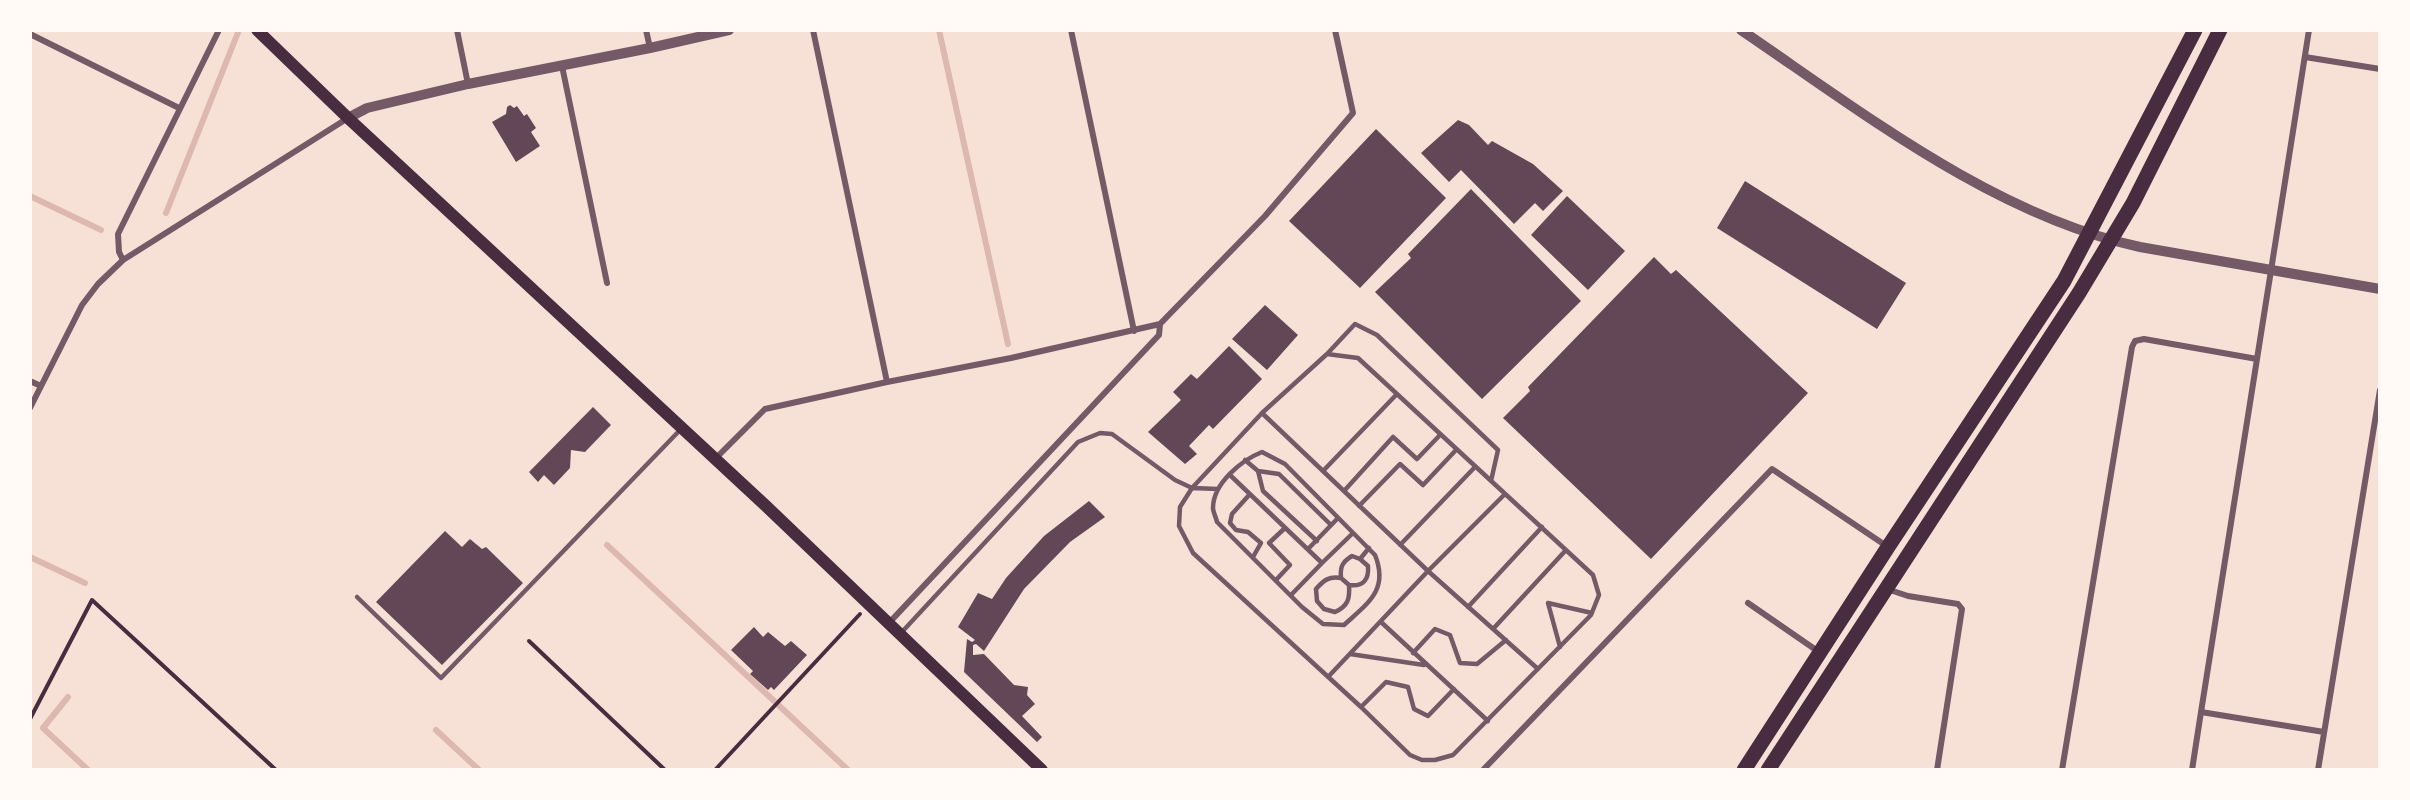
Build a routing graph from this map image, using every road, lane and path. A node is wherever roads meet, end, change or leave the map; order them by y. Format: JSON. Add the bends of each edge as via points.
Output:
{"nodes":[{"id":1,"x":219,"y":30,"type":"edge"},
{"id":2,"x":257,"y":30,"type":"edge"},
{"id":3,"x":457,"y":30,"type":"edge"},
{"id":4,"x":646,"y":30,"type":"edge"},
{"id":5,"x":729,"y":30,"type":"edge"},
{"id":6,"x":813,"y":30,"type":"edge"},
{"id":7,"x":1071,"y":30,"type":"edge"},
{"id":8,"x":1335,"y":30,"type":"edge"},
{"id":9,"x":1741,"y":30,"type":"edge"},
{"id":10,"x":2195,"y":30,"type":"edge"},
{"id":11,"x":2220,"y":30,"type":"edge"},
{"id":12,"x":2309,"y":30,"type":"edge"},
{"id":13,"x":30,"y":34,"type":"edge"},
{"id":14,"x":650,"y":48,"type":"junction"},
{"id":15,"x":2305,"y":57,"type":"junction"},
{"id":16,"x":562,"y":66,"type":"junction"},
{"id":17,"x":2380,"y":69,"type":"edge"},
{"id":18,"x":468,"y":84,"type":"junction"},
{"id":19,"x":179,"y":108,"type":"junction"},
{"id":20,"x":348,"y":118,"type":"junction"},
{"id":21,"x":2090,"y":234,"type":"junction"},
{"id":22,"x":2110,"y":241,"type":"junction"},
{"id":23,"x":123,"y":260,"type":"junction"},
{"id":24,"x":2271,"y":270,"type":"junction"},
{"id":25,"x":607,"y":283,"type":"dead end"},
{"id":26,"x":2380,"y":289,"type":"edge"},
{"id":27,"x":1160,"y":324,"type":"junction"},
{"id":28,"x":1134,"y":331,"type":"junction"},
{"id":29,"x":1326,"y":354,"type":"junction"},
{"id":30,"x":2257,"y":359,"type":"junction"},
{"id":31,"x":30,"y":381,"type":"edge"},
{"id":32,"x":887,"y":382,"type":"junction"},
{"id":33,"x":41,"y":386,"type":"junction"},
{"id":34,"x":2380,"y":390,"type":"edge"},
{"id":35,"x":1396,"y":394,"type":"junction"},
{"id":36,"x":30,"y":408,"type":"edge"},
{"id":37,"x":1262,"y":413,"type":"junction"},
{"id":38,"x":681,"y":429,"type":"junction"},
{"id":39,"x":1440,"y":435,"type":"junction"},
{"id":40,"x":1456,"y":450,"type":"junction"},
{"id":41,"x":715,"y":459,"type":"junction"},
{"id":42,"x":1245,"y":460,"type":"junction"},
{"id":43,"x":1475,"y":466,"type":"junction"},
{"id":44,"x":1258,"y":471,"type":"junction"},
{"id":45,"x":1323,"y":471,"type":"junction"},
{"id":46,"x":1231,"y":476,"type":"junction"},
{"id":47,"x":1491,"y":481,"type":"junction"},
{"id":48,"x":1192,"y":488,"type":"junction"},
{"id":49,"x":1218,"y":489,"type":"junction"},
{"id":50,"x":1344,"y":491,"type":"junction"},
{"id":51,"x":1250,"y":494,"type":"junction"},
{"id":52,"x":1505,"y":494,"type":"junction"},
{"id":53,"x":1359,"y":506,"type":"junction"},
{"id":54,"x":1338,"y":518,"type":"junction"},
{"id":55,"x":1331,"y":525,"type":"junction"},
{"id":56,"x":1542,"y":527,"type":"junction"},
{"id":57,"x":1285,"y":528,"type":"junction"},
{"id":58,"x":1353,"y":533,"type":"junction"},
{"id":59,"x":1317,"y":541,"type":"junction"},
{"id":60,"x":1400,"y":545,"type":"junction"},
{"id":61,"x":1888,"y":547,"type":"junction"},
{"id":62,"x":1369,"y":548,"type":"junction"},
{"id":63,"x":1308,"y":549,"type":"junction"},
{"id":64,"x":1566,"y":550,"type":"junction"},
{"id":65,"x":1253,"y":557,"type":"junction"},
{"id":66,"x":1360,"y":559,"type":"junction"},
{"id":67,"x":1322,"y":563,"type":"junction"},
{"id":68,"x":1428,"y":571,"type":"junction"},
{"id":69,"x":1341,"y":578,"type":"junction"},
{"id":70,"x":1276,"y":580,"type":"junction"},
{"id":71,"x":1349,"y":585,"type":"junction"},
{"id":72,"x":1886,"y":588,"type":"junction"},
{"id":73,"x":1291,"y":595,"type":"junction"},
{"id":74,"x":357,"y":597,"type":"dead end"},
{"id":75,"x":1748,"y":603,"type":"dead end"},
{"id":76,"x":868,"y":605,"type":"junction"},
{"id":77,"x":1345,"y":607,"type":"junction"},
{"id":78,"x":1468,"y":607,"type":"junction"},
{"id":79,"x":1592,"y":613,"type":"junction"},
{"id":80,"x":1354,"y":615,"type":"junction"},
{"id":81,"x":1380,"y":622,"type":"junction"},
{"id":82,"x":888,"y":624,"type":"junction"},
{"id":83,"x":1493,"y":629,"type":"junction"},
{"id":84,"x":899,"y":634,"type":"junction"},
{"id":85,"x":529,"y":640,"type":"dead end"},
{"id":86,"x":1506,"y":640,"type":"junction"},
{"id":87,"x":1560,"y":647,"type":"junction"},
{"id":88,"x":1820,"y":652,"type":"junction"},
{"id":89,"x":1413,"y":653,"type":"junction"},
{"id":90,"x":1350,"y":654,"type":"junction"},
{"id":91,"x":1426,"y":666,"type":"junction"},
{"id":92,"x":1538,"y":669,"type":"junction"},
{"id":93,"x":1328,"y":677,"type":"junction"},
{"id":94,"x":1454,"y":689,"type":"junction"},
{"id":95,"x":1361,"y":707,"type":"junction"},
{"id":96,"x":2201,"y":712,"type":"junction"},
{"id":97,"x":30,"y":719,"type":"edge"},
{"id":98,"x":1488,"y":720,"type":"junction"},
{"id":99,"x":2324,"y":732,"type":"junction"},
{"id":100,"x":276,"y":770,"type":"edge"},
{"id":101,"x":666,"y":770,"type":"edge"},
{"id":102,"x":715,"y":770,"type":"edge"},
{"id":103,"x":1042,"y":770,"type":"edge"},
{"id":104,"x":1483,"y":770,"type":"edge"},
{"id":105,"x":1743,"y":770,"type":"edge"},
{"id":106,"x":1768,"y":770,"type":"edge"},
{"id":107,"x":1937,"y":770,"type":"edge"},
{"id":108,"x":2062,"y":770,"type":"edge"},
{"id":109,"x":2192,"y":770,"type":"edge"},
{"id":110,"x":2318,"y":770,"type":"edge"}],
"edges":[{"from":1,"to":19,"type":"street"},
{"from":2,"to":20,"type":"main road"},
{"from":3,"to":18,"type":"street"},
{"from":4,"to":14,"type":"street"},
{"from":5,"to":14,"type":"street"},
{"from":6,"to":32,"type":"street"},
{"from":7,"to":28,"type":"street"},
{"from":8,"to":27,"type":"street","via":[[1353,113],[1265,216]]},
{"from":9,"to":21,"type":"street","via":[[1901,138],[1982,186],[2046,218]]},
{"from":10,"to":21,"type":"main road"},
{"from":11,"to":22,"type":"main road","via":[[2160,153]]},
{"from":12,"to":15,"type":"street"},
{"from":13,"to":19,"type":"street"},
{"from":14,"to":16,"type":"street"},
{"from":15,"to":17,"type":"street"},
{"from":15,"to":24,"type":"street"},
{"from":16,"to":18,"type":"street"},
{"from":16,"to":25,"type":"street"},
{"from":18,"to":20,"type":"street","via":[[368,108]]},
{"from":19,"to":23,"type":"street","via":[[118,234]]},
{"from":20,"to":23,"type":"street"},
{"from":20,"to":38,"type":"main road"},
{"from":21,"to":22,"type":"street"},
{"from":21,"to":61,"type":"main road","via":[[2064,281]]},
{"from":22,"to":24,"type":"street"},
{"from":22,"to":72,"type":"main road"},
{"from":23,"to":33,"type":"street","via":[[82,305]]},
{"from":24,"to":26,"type":"street"},
{"from":24,"to":30,"type":"street"},
{"from":27,"to":28,"type":"street"},
{"from":27,"to":82,"type":"street","via":[[1159,335]]},
{"from":28,"to":32,"type":"street"},
{"from":29,"to":35,"type":"lane","via":[[1358,358]]},
{"from":29,"to":37,"type":"lane"},
{"from":29,"to":47,"type":"lane","via":[[1355,324],[1377,335],[1498,450]]},
{"from":30,"to":96,"type":"street"},
{"from":30,"to":108,"type":"street","via":[[2144,339],[2135,341],[2132,347]]},
{"from":31,"to":33,"type":"street"},
{"from":32,"to":41,"type":"street","via":[[765,409]]},
{"from":33,"to":36,"type":"street"},
{"from":34,"to":99,"type":"street"},
{"from":35,"to":39,"type":"lane"},
{"from":35,"to":45,"type":"lane"},
{"from":37,"to":45,"type":"lane"},
{"from":37,"to":48,"type":"lane"},
{"from":38,"to":41,"type":"main road"},
{"from":38,"to":74,"type":"lane","via":[[441,678]]},
{"from":39,"to":40,"type":"lane"},
{"from":39,"to":50,"type":"lane","via":[[1417,459],[1392,437]]},
{"from":40,"to":43,"type":"lane"},
{"from":40,"to":53,"type":"lane","via":[[1423,485],[1400,464]]},
{"from":41,"to":76,"type":"main road"},
{"from":42,"to":44,"type":"lane"},
{"from":42,"to":46,"type":"lane"},
{"from":42,"to":54,"type":"lane","via":[[1262,452],[1285,464]]},
{"from":43,"to":47,"type":"lane"},
{"from":43,"to":60,"type":"lane"},
{"from":44,"to":55,"type":"lane","via":[[1279,474]]},
{"from":44,"to":59,"type":"lane","via":[[1263,491]]},
{"from":45,"to":50,"type":"lane"},
{"from":46,"to":49,"type":"lane"},
{"from":46,"to":51,"type":"lane"},
{"from":47,"to":52,"type":"lane"},
{"from":48,"to":49,"type":"lane"},
{"from":48,"to":84,"type":"lane","via":[[1112,434],[1100,433],[1078,442]]},
{"from":48,"to":93,"type":"lane","via":[[1180,507],[1179,526],[1192,553]]},
{"from":49,"to":65,"type":"lane","via":[[1213,508],[1217,522]]},
{"from":50,"to":53,"type":"lane"},
{"from":51,"to":57,"type":"lane"},
{"from":51,"to":65,"type":"lane","via":[[1232,514],[1230,523],[1261,543]]},
{"from":52,"to":56,"type":"lane"},
{"from":52,"to":68,"type":"lane"},
{"from":53,"to":60,"type":"lane"},
{"from":54,"to":55,"type":"lane"},
{"from":54,"to":58,"type":"lane"},
{"from":55,"to":59,"type":"lane"},
{"from":56,"to":64,"type":"lane"},
{"from":56,"to":78,"type":"lane"},
{"from":57,"to":63,"type":"lane"},
{"from":57,"to":70,"type":"lane","via":[[1269,543],[1290,565]]},
{"from":58,"to":62,"type":"lane"},
{"from":58,"to":67,"type":"lane"},
{"from":59,"to":63,"type":"lane"},
{"from":60,"to":68,"type":"lane"},
{"from":61,"to":88,"type":"main road"},
{"from":61,"to":104,"type":"street","via":[[1772,469]]},
{"from":62,"to":66,"type":"lane"},
{"from":62,"to":80,"type":"lane","via":[[1381,570],[1378,588]]},
{"from":63,"to":67,"type":"lane"},
{"from":64,"to":79,"type":"lane","via":[[1593,575],[1599,595]]},
{"from":64,"to":83,"type":"lane"},
{"from":65,"to":70,"type":"lane"},
{"from":66,"to":69,"type":"lane","via":[[1352,556],[1343,562]]},
{"from":66,"to":71,"type":"lane","via":[[1368,566],[1368,576],[1357,586]]},
{"from":67,"to":73,"type":"lane"},
{"from":68,"to":78,"type":"lane"},
{"from":68,"to":81,"type":"lane"},
{"from":69,"to":71,"type":"lane"},
{"from":69,"to":77,"type":"lane","via":[[1332,576],[1323,581],[1316,589],[1317,601],[1324,609],[1335,612]]},
{"from":70,"to":73,"type":"lane"},
{"from":71,"to":77,"type":"lane","via":[[1350,597]]},
{"from":72,"to":106,"type":"main road"},
{"from":72,"to":107,"type":"street","via":[[1908,596],[1958,604],[1962,609]]},
{"from":73,"to":80,"type":"lane","via":[[1323,624],[1344,625]]},
{"from":75,"to":88,"type":"street"},
{"from":76,"to":82,"type":"main road"},
{"from":76,"to":102,"type":"path"},
{"from":77,"to":80,"type":"lane"},
{"from":78,"to":83,"type":"lane"},
{"from":79,"to":87,"type":"lane"},
{"from":79,"to":87,"type":"lane","via":[[1548,603]]},
{"from":81,"to":89,"type":"lane"},
{"from":81,"to":90,"type":"lane"},
{"from":82,"to":84,"type":"main road"},
{"from":83,"to":86,"type":"lane"},
{"from":84,"to":103,"type":"main road"},
{"from":85,"to":101,"type":"path"},
{"from":86,"to":89,"type":"lane","via":[[1477,664],[1461,663],[1450,635],[1435,629]]},
{"from":86,"to":92,"type":"lane"},
{"from":87,"to":92,"type":"lane"},
{"from":88,"to":105,"type":"main road"},
{"from":89,"to":91,"type":"lane"},
{"from":90,"to":91,"type":"lane"},
{"from":90,"to":93,"type":"lane"},
{"from":91,"to":94,"type":"lane"},
{"from":92,"to":98,"type":"lane"},
{"from":93,"to":95,"type":"lane"},
{"from":94,"to":95,"type":"lane","via":[[1428,716],[1414,709],[1408,687],[1386,682]]},
{"from":94,"to":98,"type":"lane"},
{"from":95,"to":98,"type":"lane","via":[[1410,755],[1422,760],[1453,755]]},
{"from":96,"to":99,"type":"street"},
{"from":96,"to":109,"type":"street"},
{"from":97,"to":100,"type":"path","via":[[92,600]]},
{"from":99,"to":110,"type":"street"}]}
